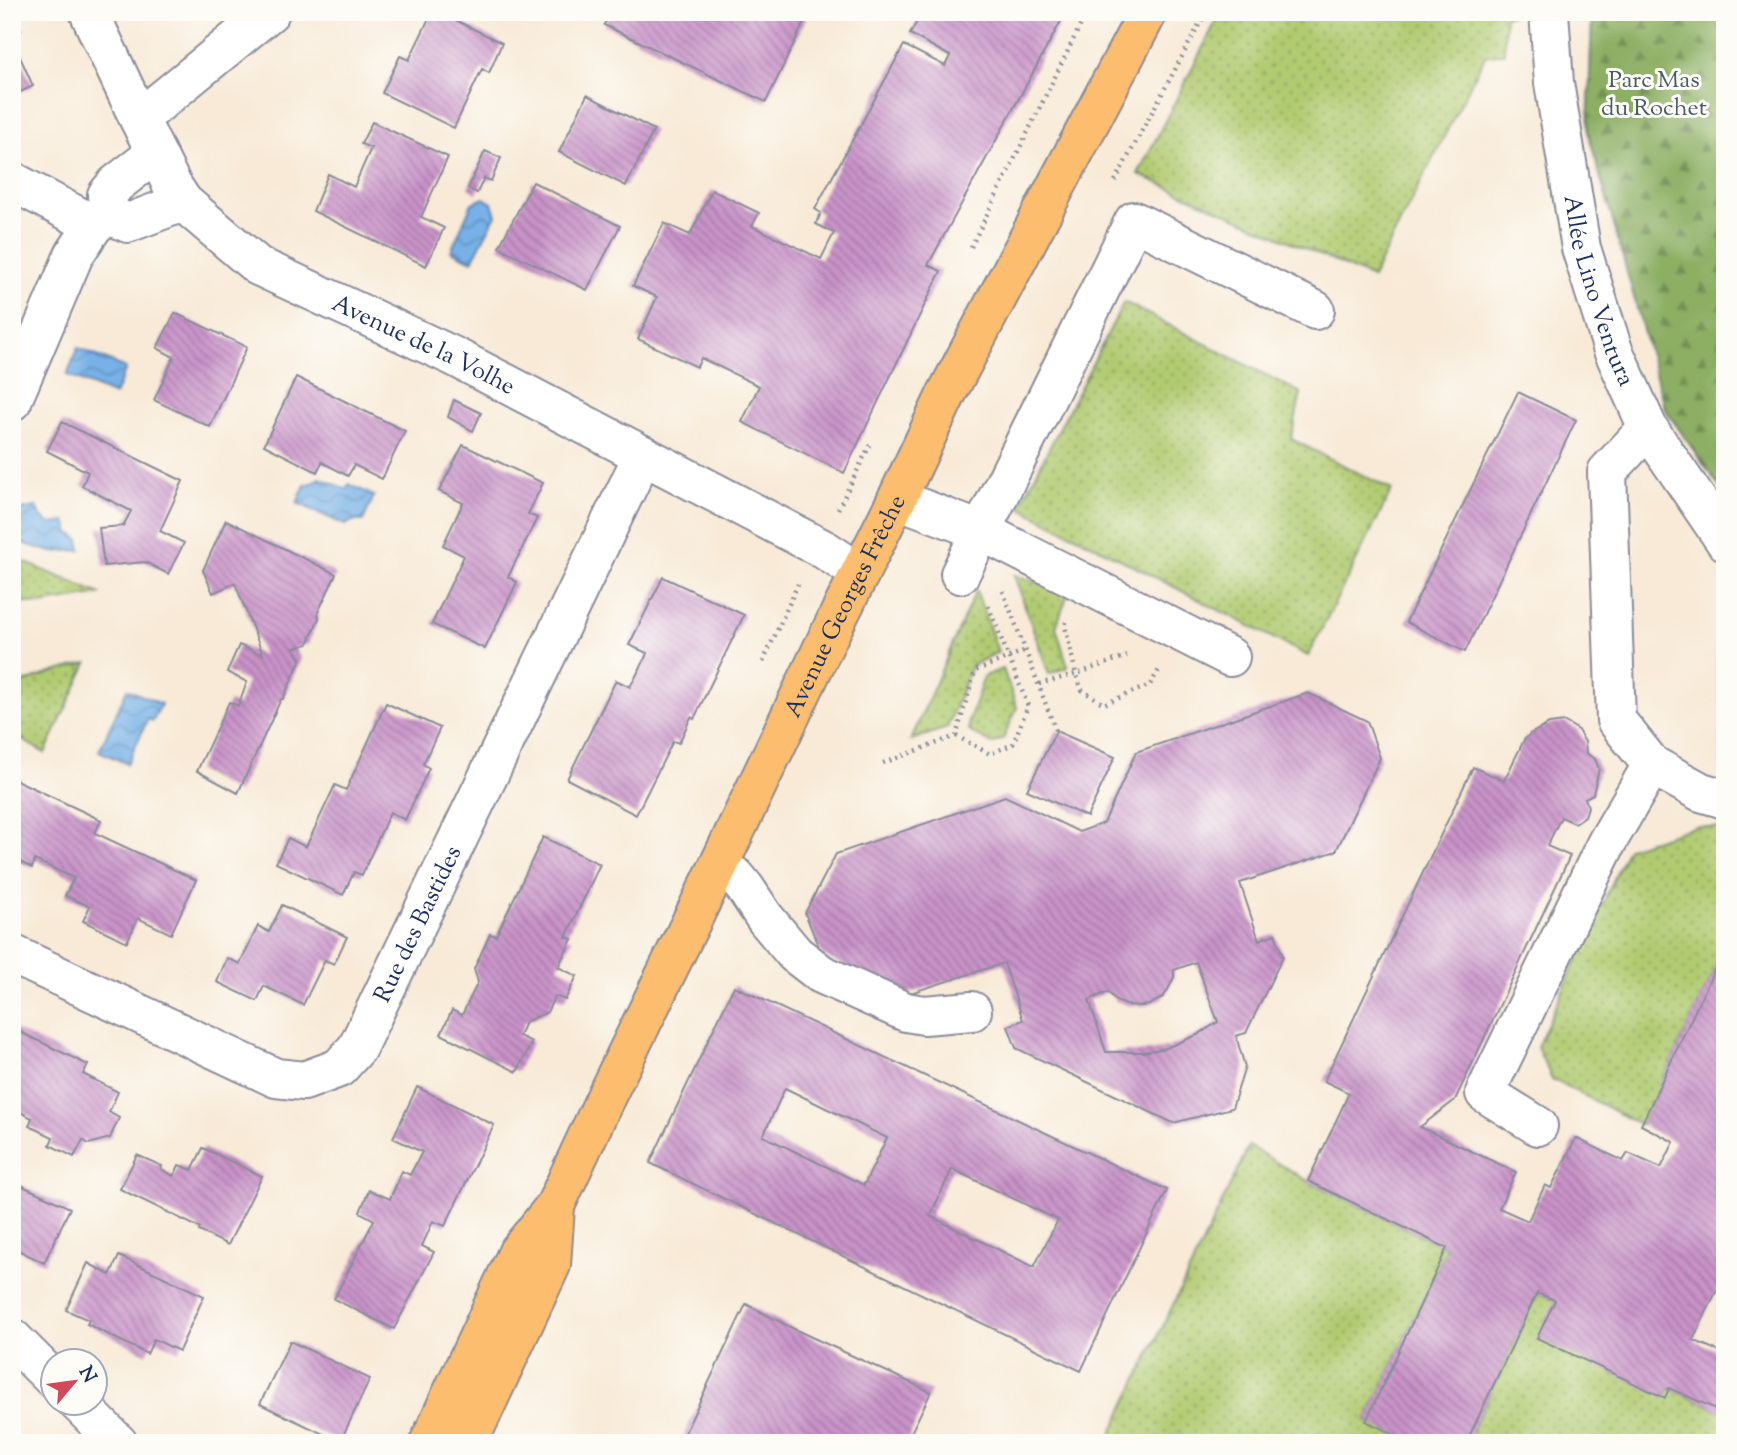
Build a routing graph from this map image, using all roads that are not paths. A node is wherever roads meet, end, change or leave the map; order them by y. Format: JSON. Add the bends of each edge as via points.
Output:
{"nodes":[{"id":1,"x":89,"y":12,"type":"edge"},
{"id":2,"x":270,"y":12,"type":"edge"},
{"id":3,"x":1148,"y":12,"type":"edge"},
{"id":4,"x":1549,"y":12,"type":"edge"},
{"id":5,"x":139,"y":119,"type":"junction"},
{"id":6,"x":156,"y":153,"type":"junction"},
{"id":7,"x":12,"y":180,"type":"edge"},
{"id":8,"x":183,"y":201,"type":"junction"},
{"id":9,"x":101,"y":220,"type":"junction"},
{"id":10,"x":1315,"y":310,"type":"dead end"},
{"id":11,"x":12,"y":401,"type":"edge"},
{"id":12,"x":1648,"y":428,"type":"junction"},
{"id":13,"x":643,"y":455,"type":"junction"},
{"id":14,"x":897,"y":499,"type":"junction"},
{"id":15,"x":981,"y":531,"type":"junction"},
{"id":16,"x":1725,"y":541,"type":"edge"},
{"id":17,"x":860,"y":573,"type":"junction"},
{"id":18,"x":972,"y":584,"type":"road end"},
{"id":19,"x":1230,"y":657,"type":"dead end"},
{"id":20,"x":1652,"y":765,"type":"junction"},
{"id":21,"x":1725,"y":799,"type":"edge"},
{"id":22,"x":719,"y":867,"type":"junction"},
{"id":23,"x":12,"y":954,"type":"edge"},
{"id":24,"x":972,"y":1012,"type":"dead end"},
{"id":25,"x":1538,"y":1126,"type":"dead end"},
{"id":26,"x":555,"y":1206,"type":"junction"},
{"id":27,"x":12,"y":1338,"type":"edge"},
{"id":28,"x":38,"y":1364,"type":"edge"},
{"id":29,"x":91,"y":1416,"type":"edge"},
{"id":30,"x":118,"y":1443,"type":"edge"},
{"id":31,"x":429,"y":1443,"type":"edge"},
{"id":32,"x":468,"y":1443,"type":"edge"}],
"edges":[{"from":1,"to":5,"type":"street","name":"Avenue de la Volhe"},
{"from":2,"to":5,"type":"street"},
{"from":3,"to":14,"type":"main road","name":"Avenue Georges Frêche","via":[[947,393]]},
{"from":4,"to":12,"type":"street","name":"Allée Lino Ventura","via":[[1554,83],[1581,248],[1613,350]]},
{"from":5,"to":6,"type":"street","name":"Avenue de la Volhe"},
{"from":6,"to":8,"type":"street","name":"Avenue de la Volhe"},
{"from":6,"to":9,"type":"street","via":[[116,184],[107,195]]},
{"from":7,"to":9,"type":"street"},
{"from":8,"to":9,"type":"street","via":[[128,223]]},
{"from":8,"to":13,"type":"street","name":"Avenue de la Volhe","via":[[258,266],[453,356]]},
{"from":9,"to":11,"type":"street","via":[[74,256]]},
{"from":10,"to":15,"type":"street","via":[[1134,221]]},
{"from":12,"to":16,"type":"street","name":"Allée Lino Ventura"},
{"from":12,"to":20,"type":"street","via":[[1607,472],[1616,720]]},
{"from":13,"to":17,"type":"street","name":"Avenue de la Volhe"},
{"from":13,"to":23,"type":"street","name":"Rue des Bastides","via":[[357,1048],[339,1068],[304,1081],[276,1079]]},
{"from":14,"to":15,"type":"street"},
{"from":14,"to":17,"type":"main road","name":"Avenue Georges Frêche"},
{"from":15,"to":18,"type":"street"},
{"from":15,"to":19,"type":"street"},
{"from":17,"to":22,"type":"main road","name":"Avenue Georges Frêche"},
{"from":20,"to":21,"type":"street","via":[[1701,792]]},
{"from":20,"to":25,"type":"street","via":[[1607,842],[1485,1093]]},
{"from":22,"to":24,"type":"street","via":[[736,877],[795,954],[821,974],[906,1012]]},
{"from":22,"to":26,"type":"main road","name":"Avenue Georges Frêche"},
{"from":26,"to":31,"type":"main road","name":"Avenue Georges Frêche","via":[[518,1252]]},
{"from":26,"to":32,"type":"main road","name":"Avenue Georges Frêche","via":[[551,1265]]},
{"from":27,"to":28,"type":"street"},
{"from":29,"to":30,"type":"street"}]}
